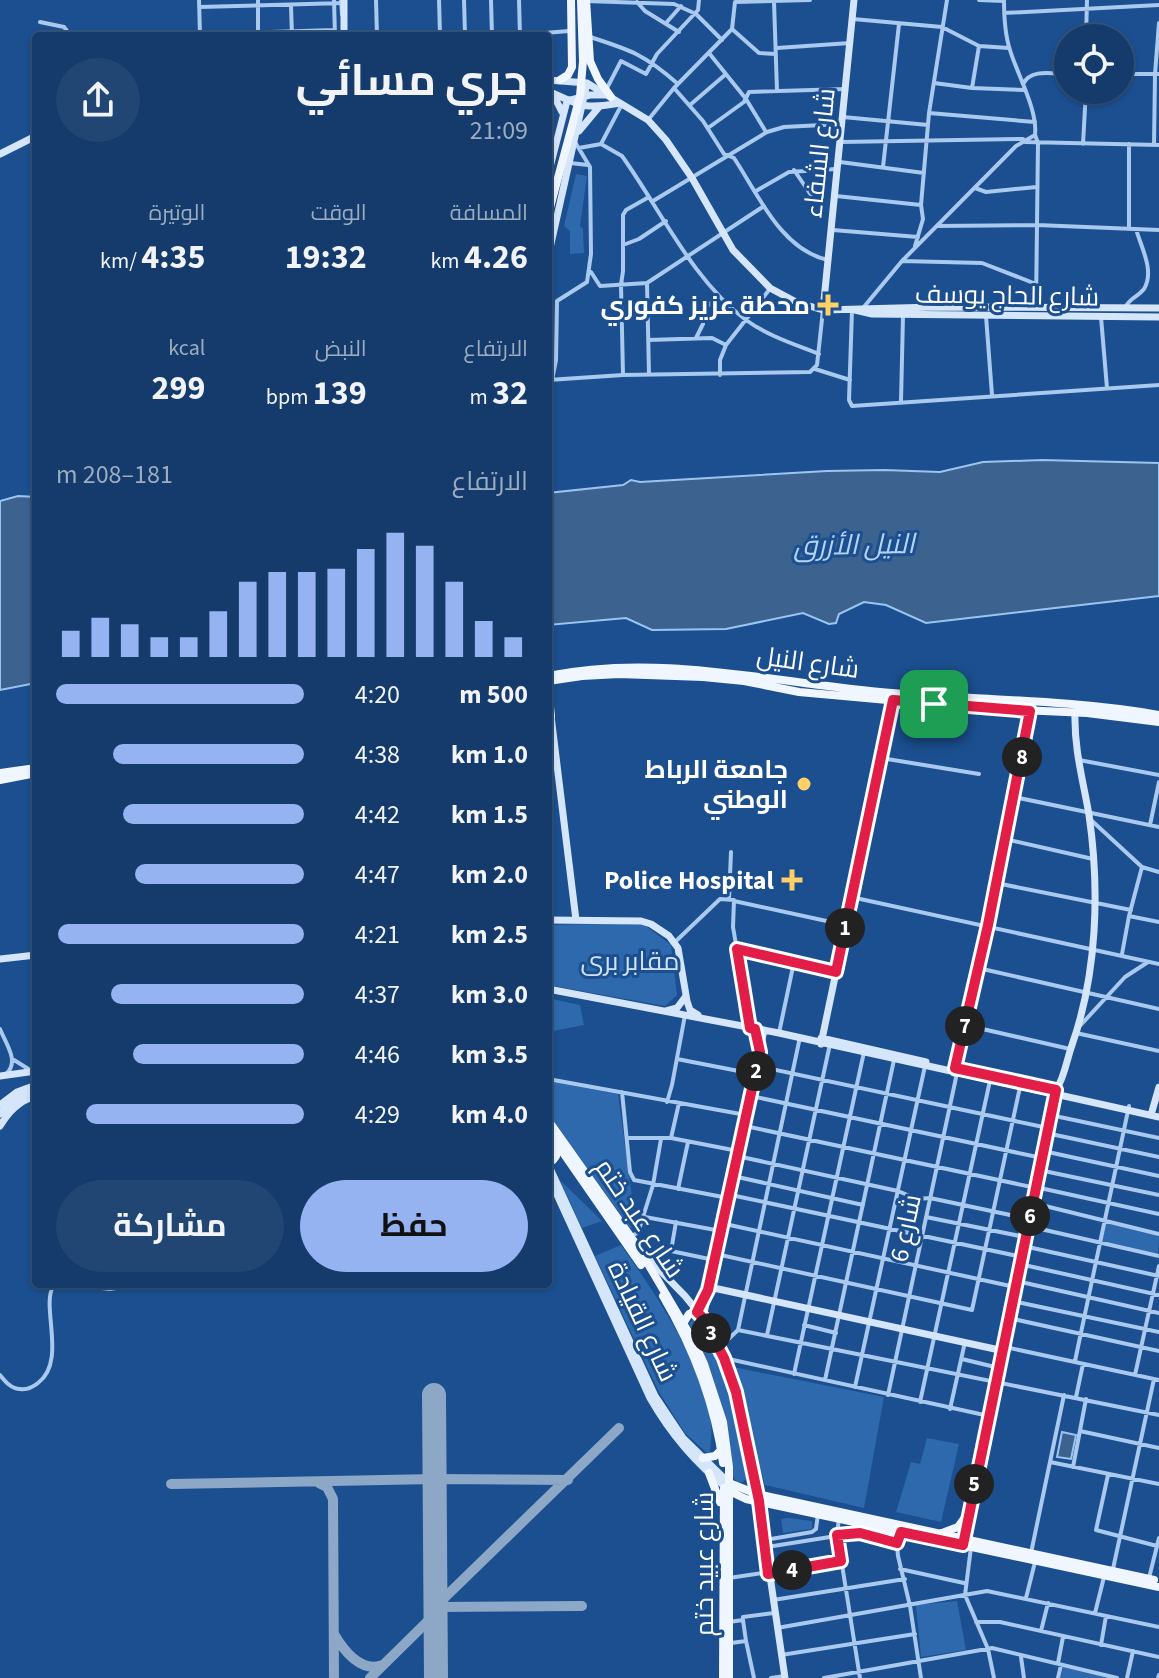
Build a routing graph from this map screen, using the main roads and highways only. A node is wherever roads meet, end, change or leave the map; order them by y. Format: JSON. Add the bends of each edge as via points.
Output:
{"nodes":[{"id":1,"x":580,"y":0,"type":"edge"},
{"id":2,"x":854,"y":0,"type":"edge"},
{"id":3,"x":339,"y":2,"type":"edge"},
{"id":4,"x":343,"y":32,"type":"edge"},
{"id":5,"x":552,"y":80,"type":"edge"},
{"id":6,"x":560,"y":80,"type":"junction"},
{"id":7,"x":587,"y":83,"type":"junction"},
{"id":8,"x":608,"y":94,"type":"junction"},
{"id":9,"x":552,"y":95,"type":"edge"},
{"id":10,"x":585,"y":96,"type":"junction"},
{"id":11,"x":552,"y":98,"type":"edge"},
{"id":12,"x":567,"y":101,"type":"junction"},
{"id":13,"x":621,"y":104,"type":"junction"},
{"id":14,"x":583,"y":107,"type":"junction"},
{"id":15,"x":600,"y":107,"type":"junction"},
{"id":16,"x":562,"y":112,"type":"junction"},
{"id":17,"x":577,"y":133,"type":"junction"},
{"id":18,"x":32,"y":138,"type":"edge"},
{"id":19,"x":0,"y":154,"type":"edge"},
{"id":20,"x":552,"y":157,"type":"edge"},
{"id":21,"x":552,"y":178,"type":"edge"},
{"id":22,"x":552,"y":200,"type":"edge"},
{"id":23,"x":552,"y":240,"type":"edge"},
{"id":24,"x":1159,"y":308,"type":"edge"},
{"id":25,"x":823,"y":310,"type":"junction"},
{"id":26,"x":862,"y":311,"type":"junction"},
{"id":27,"x":1125,"y":312,"type":"junction"},
{"id":28,"x":1159,"y":317,"type":"edge"},
{"id":29,"x":552,"y":682,"type":"edge"},
{"id":30,"x":893,"y":697,"type":"junction"},
{"id":31,"x":1030,"y":711,"type":"junction"},
{"id":32,"x":1075,"y":713,"type":"junction"},
{"id":33,"x":1159,"y":715,"type":"edge"},
{"id":34,"x":1159,"y":722,"type":"edge"},
{"id":35,"x":552,"y":731,"type":"edge"},
{"id":36,"x":556,"y":764,"type":"junction"},
{"id":37,"x":32,"y":770,"type":"edge"},
{"id":38,"x":552,"y":770,"type":"edge"},
{"id":39,"x":32,"y":771,"type":"edge"},
{"id":40,"x":0,"y":773,"type":"edge"},
{"id":41,"x":0,"y":780,"type":"edge"},
{"id":42,"x":552,"y":920,"type":"edge"},
{"id":43,"x":576,"y":920,"type":"junction"},
{"id":44,"x":32,"y":955,"type":"edge"},
{"id":45,"x":0,"y":959,"type":"edge"},
{"id":46,"x":552,"y":990,"type":"edge"},
{"id":47,"x":686,"y":996,"type":"junction"},
{"id":48,"x":665,"y":1011,"type":"junction"},
{"id":49,"x":685,"y":1015,"type":"junction"},
{"id":50,"x":708,"y":1019,"type":"junction"},
{"id":51,"x":752,"y":1028,"type":"junction"},
{"id":52,"x":764,"y":1030,"type":"junction"},
{"id":53,"x":826,"y":1042,"type":"junction"},
{"id":54,"x":864,"y":1050,"type":"junction"},
{"id":55,"x":760,"y":1052,"type":"junction"},
{"id":56,"x":32,"y":1071,"type":"edge"},
{"id":57,"x":956,"y":1071,"type":"junction"},
{"id":58,"x":2,"y":1076,"type":"edge"},
{"id":59,"x":990,"y":1078,"type":"junction"},
{"id":60,"x":32,"y":1088,"type":"edge"},
{"id":61,"x":32,"y":1089,"type":"edge"},
{"id":62,"x":1158,"y":1089,"type":"edge"},
{"id":63,"x":1058,"y":1092,"type":"junction"},
{"id":64,"x":32,"y":1097,"type":"edge"},
{"id":65,"x":0,"y":1105,"type":"edge"},
{"id":66,"x":0,"y":1114,"type":"edge"},
{"id":67,"x":1155,"y":1114,"type":"edge"},
{"id":68,"x":0,"y":1126,"type":"edge"},
{"id":69,"x":552,"y":1126,"type":"edge"},
{"id":70,"x":1050,"y":1131,"type":"junction"},
{"id":71,"x":552,"y":1136,"type":"edge"},
{"id":72,"x":552,"y":1141,"type":"edge"},
{"id":73,"x":1045,"y":1155,"type":"junction"},
{"id":74,"x":552,"y":1160,"type":"edge"},
{"id":75,"x":552,"y":1172,"type":"edge"},
{"id":76,"x":552,"y":1183,"type":"edge"},
{"id":77,"x":1038,"y":1188,"type":"junction"},
{"id":78,"x":1031,"y":1223,"type":"junction"},
{"id":79,"x":638,"y":1247,"type":"junction"},
{"id":80,"x":586,"y":1254,"type":"junction"},
{"id":81,"x":1023,"y":1261,"type":"junction"},
{"id":82,"x":1018,"y":1285,"type":"junction"},
{"id":83,"x":709,"y":1289,"type":"junction"},
{"id":84,"x":685,"y":1296,"type":"junction"},
{"id":85,"x":703,"y":1298,"type":"junction"},
{"id":86,"x":700,"y":1315,"type":"junction"},
{"id":87,"x":684,"y":1322,"type":"junction"},
{"id":88,"x":1005,"y":1349,"type":"junction"},
{"id":89,"x":998,"y":1383,"type":"junction"},
{"id":90,"x":721,"y":1450,"type":"junction"},
{"id":91,"x":703,"y":1458,"type":"junction"},
{"id":92,"x":709,"y":1473,"type":"junction"},
{"id":93,"x":727,"y":1485,"type":"junction"},
{"id":94,"x":758,"y":1498,"type":"junction"},
{"id":95,"x":723,"y":1513,"type":"junction"},
{"id":96,"x":968,"y":1513,"type":"junction"},
{"id":97,"x":730,"y":1529,"type":"joint"},
{"id":98,"x":940,"y":1534,"type":"junction"},
{"id":99,"x":967,"y":1543,"type":"junction"},
{"id":100,"x":1108,"y":1573,"type":"junction"},
{"id":101,"x":1159,"y":1584,"type":"edge"},
{"id":102,"x":785,"y":1677,"type":"edge"},
{"id":103,"x":723,"y":1678,"type":"edge"},
{"id":104,"x":729,"y":1678,"type":"edge"}],
"edges":[{"from":1,"to":6,"type":"main road","via":[[572,31],[572,67]]},
{"from":1,"to":8,"type":"main road","via":[[590,61]]},
{"from":1,"to":21,"type":"main road","bridge":true,"via":[[574,98]]},
{"from":1,"to":22,"type":"main road","bridge":true,"via":[[580,96]]},
{"from":2,"to":25,"type":"main road","name":"شارع الشفاء"},
{"from":3,"to":4,"type":"main road"},
{"from":5,"to":6,"type":"main road","name":"شارع الحاج يوسف"},
{"from":6,"to":7,"type":"main road","name":"شارع الحاج يوسف"},
{"from":7,"to":8,"type":"main road","name":"شارع الحاج يوسف"},
{"from":7,"to":10,"type":"main road"},
{"from":8,"to":10,"type":"main road"},
{"from":8,"to":13,"type":"main road","name":"شارع الحاج يوسف"},
{"from":9,"to":12,"type":"main road"},
{"from":10,"to":12,"type":"main road"},
{"from":10,"to":14,"type":"main road"},
{"from":11,"to":16,"type":"main road"},
{"from":12,"to":14,"type":"main road"},
{"from":12,"to":16,"type":"main road"},
{"from":13,"to":15,"type":"main road"},
{"from":13,"to":25,"type":"main road","name":"شارع الحاج يوسف","via":[[648,120],[666,140],[742,260],[770,288]]},
{"from":14,"to":15,"type":"main road"},
{"from":14,"to":17,"type":"main road"},
{"from":15,"to":17,"type":"main road"},
{"from":16,"to":20,"type":"main road"},
{"from":17,"to":23,"type":"main road"},
{"from":18,"to":19,"type":"main road"},
{"from":24,"to":27,"type":"main road","name":"شارع الحاج يوسف"},
{"from":25,"to":26,"type":"main road","name":"شارع الحاج يوسف"},
{"from":26,"to":27,"type":"main road","name":"شارع الحاج يوسف","via":[[1036,306]]},
{"from":26,"to":27,"type":"main road","name":"شارع الحاج يوسف","via":[[1101,317]]},
{"from":27,"to":28,"type":"main road","name":"شارع الحاج يوسف"},
{"from":29,"to":30,"type":"main road","name":"شارع النيل","via":[[573,671],[713,671]]},
{"from":30,"to":31,"type":"main road","name":"شارع النيل"},
{"from":30,"to":33,"type":"main road","name":"شارع النيل","via":[[1090,706]]},
{"from":30,"to":53,"type":"main road"},
{"from":31,"to":32,"type":"main road","name":"شارع النيل"},
{"from":31,"to":57,"type":"main road"},
{"from":32,"to":34,"type":"main road","name":"شارع النيل"},
{"from":32,"to":63,"type":"main road","via":[[1094,903],[1086,993]]},
{"from":35,"to":36,"type":"main road"},
{"from":36,"to":38,"type":"main road"},
{"from":36,"to":43,"type":"main road"},
{"from":37,"to":40,"type":"main road"},
{"from":39,"to":41,"type":"main road"},
{"from":42,"to":43,"type":"main road"},
{"from":43,"to":47,"type":"main road","via":[[645,922],[675,942]]},
{"from":44,"to":45,"type":"main road"},
{"from":46,"to":48,"type":"main road"},
{"from":47,"to":48,"type":"main road","via":[[677,1008]]},
{"from":47,"to":49,"type":"main road"},
{"from":47,"to":50,"type":"main road","via":[[690,1010]]},
{"from":48,"to":49,"type":"main road"},
{"from":49,"to":50,"type":"main road"},
{"from":50,"to":51,"type":"main road"},
{"from":51,"to":52,"type":"main road"},
{"from":51,"to":55,"type":"main road"},
{"from":52,"to":53,"type":"main road"},
{"from":52,"to":55,"type":"main road"},
{"from":53,"to":54,"type":"main road"},
{"from":54,"to":57,"type":"main road"},
{"from":54,"to":57,"type":"main road"},
{"from":55,"to":83,"type":"main road"},
{"from":56,"to":58,"type":"main road"},
{"from":57,"to":59,"type":"main road"},
{"from":59,"to":63,"type":"main road"},
{"from":59,"to":63,"type":"main road"},
{"from":60,"to":65,"type":"main road"},
{"from":61,"to":66,"type":"main road"},
{"from":62,"to":67,"type":"main road"},
{"from":63,"to":67,"type":"main road"},
{"from":63,"to":70,"type":"main road"},
{"from":63,"to":70,"type":"main road"},
{"from":64,"to":68,"type":"main road","via":[[12,1109]]},
{"from":69,"to":79,"type":"main road","name":"شارع عبد ختم"},
{"from":70,"to":73,"type":"main road"},
{"from":71,"to":90,"type":"main road","name":"شارع عبد ختم","via":[[670,1310],[698,1366]]},
{"from":72,"to":74,"type":"main road"},
{"from":73,"to":77,"type":"main road"},
{"from":73,"to":77,"type":"main road"},
{"from":75,"to":80,"type":"main road","name":"شارع القيادة"},
{"from":76,"to":80,"type":"main road","name":"شارع القيادة"},
{"from":77,"to":78,"type":"main road"},
{"from":77,"to":78,"type":"main road"},
{"from":78,"to":81,"type":"main road"},
{"from":78,"to":81,"type":"main road"},
{"from":79,"to":84,"type":"main road"},
{"from":79,"to":87,"type":"main road","name":"شارع عبد ختم"},
{"from":80,"to":91,"type":"main road","name":"شارع القيادة","via":[[655,1396]]},
{"from":80,"to":92,"type":"main road","name":"شارع القيادة","via":[[658,1412]]},
{"from":81,"to":82,"type":"main road"},
{"from":82,"to":88,"type":"main road"},
{"from":82,"to":88,"type":"main road"},
{"from":83,"to":85,"type":"main road"},
{"from":83,"to":86,"type":"main road"},
{"from":83,"to":88,"type":"main road"},
{"from":84,"to":85,"type":"main road"},
{"from":84,"to":86,"type":"main road"},
{"from":85,"to":86,"type":"main road"},
{"from":86,"to":87,"type":"main road","via":[[685,1317]]},
{"from":86,"to":94,"type":"main road","via":[[724,1358],[739,1404]]},
{"from":87,"to":93,"type":"main road","name":"شارع عبد ختم","via":[[720,1411]]},
{"from":88,"to":89,"type":"main road"},
{"from":88,"to":89,"type":"main road"},
{"from":89,"to":96,"type":"main road"},
{"from":89,"to":99,"type":"main road"},
{"from":90,"to":91,"type":"main road"},
{"from":90,"to":93,"type":"main road","name":"شارع عبيد ختم"},
{"from":91,"to":93,"type":"main road","name":"شارع القيادة"},
{"from":92,"to":93,"type":"main road","name":"شارع القيادة"},
{"from":92,"to":95,"type":"main road"},
{"from":93,"to":94,"type":"main road"},
{"from":93,"to":95,"type":"main road","name":"شارع عبيد ختم"},
{"from":93,"to":97,"type":"main road","name":"شارع عبد ختم"},
{"from":94,"to":98,"type":"main road"},
{"from":94,"to":99,"type":"main road"},
{"from":94,"to":102,"type":"main road"},
{"from":95,"to":103,"type":"main road","name":"شارع عبيد ختم"},
{"from":96,"to":98,"type":"main road","via":[[958,1527]]},
{"from":96,"to":99,"type":"main road"},
{"from":97,"to":104,"type":"main road","name":"شارع عبيد ختم"},
{"from":98,"to":99,"type":"main road"},
{"from":99,"to":100,"type":"main road"},
{"from":100,"to":101,"type":"main road"},
{"from":100,"to":101,"type":"main road"}]}
